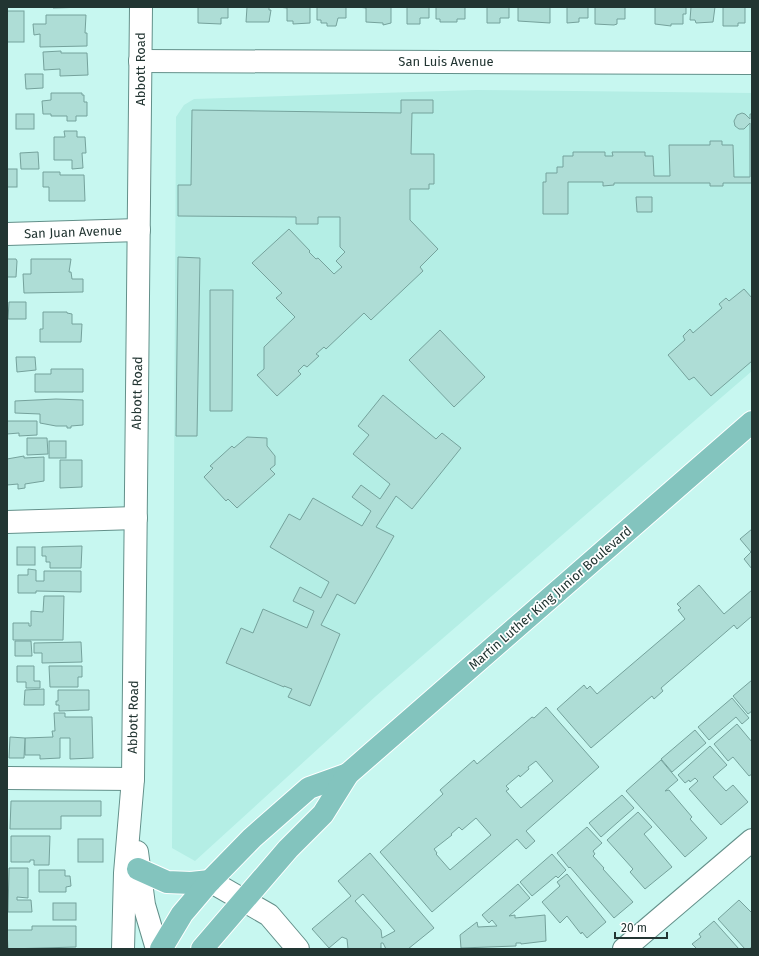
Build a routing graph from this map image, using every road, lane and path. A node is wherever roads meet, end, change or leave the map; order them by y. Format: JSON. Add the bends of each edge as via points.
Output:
{"nodes":[{"id":1,"x":141,"y":7,"type":"edge"},
{"id":2,"x":140,"y":61,"type":"junction"},
{"id":3,"x":752,"y":63,"type":"edge"},
{"id":4,"x":139,"y":230,"type":"junction"},
{"id":5,"x":7,"y":234,"type":"edge"},
{"id":6,"x":752,"y":422,"type":"edge"},
{"id":7,"x":136,"y":518,"type":"junction"},
{"id":8,"x":7,"y":522,"type":"edge"},
{"id":9,"x":348,"y":774,"type":"junction"},
{"id":10,"x":7,"y":778,"type":"edge"},
{"id":11,"x":133,"y":779,"type":"junction"},
{"id":12,"x":752,"y":840,"type":"edge"},
{"id":13,"x":138,"y":869,"type":"junction"},
{"id":14,"x":210,"y":881,"type":"junction"},
{"id":15,"x":244,"y":899,"type":"junction"},
{"id":16,"x":123,"y":949,"type":"edge"},
{"id":17,"x":157,"y":949,"type":"edge"},
{"id":18,"x":161,"y":949,"type":"edge"},
{"id":19,"x":202,"y":949,"type":"edge"},
{"id":20,"x":298,"y":949,"type":"edge"},
{"id":21,"x":624,"y":949,"type":"edge"}],
"edges":[{"from":1,"to":2,"type":"street","name":"Abbott Road"},
{"from":2,"to":3,"type":"street","name":"San Luis Avenue"},
{"from":2,"to":4,"type":"street","name":"Abbott Road"},
{"from":4,"to":5,"type":"street","name":"San Juan Avenue"},
{"from":4,"to":7,"type":"street","name":"Abbott Road"},
{"from":6,"to":9,"type":"main road","name":"Martin Luther King Junior Boulevard"},
{"from":7,"to":8,"type":"street"},
{"from":7,"to":11,"type":"street","name":"Abbott Road"},
{"from":9,"to":14,"type":"main road","name":"Martin Luther King Junior Boulevard","via":[[309,788],[252,838]]},
{"from":9,"to":15,"type":"main road","name":"Martin Luther King Junior Boulevard","via":[[323,814]]},
{"from":10,"to":11,"type":"street"},
{"from":11,"to":13,"type":"street","name":"Abbott Road"},
{"from":11,"to":16,"type":"street","name":"Abbott Road","via":[[125,873]]},
{"from":12,"to":21,"type":"street"},
{"from":13,"to":14,"type":"main road","via":[[167,882]]},
{"from":13,"to":17,"type":"street","name":"Abbott Road","via":[[144,905]]},
{"from":14,"to":15,"type":"street"},
{"from":14,"to":18,"type":"main road","name":"Martin Luther King Junior Boulevard","via":[[182,914]]},
{"from":15,"to":19,"type":"main road","name":"Martin Luther King Junior Boulevard"},
{"from":15,"to":20,"type":"street","via":[[269,915]]}]}
